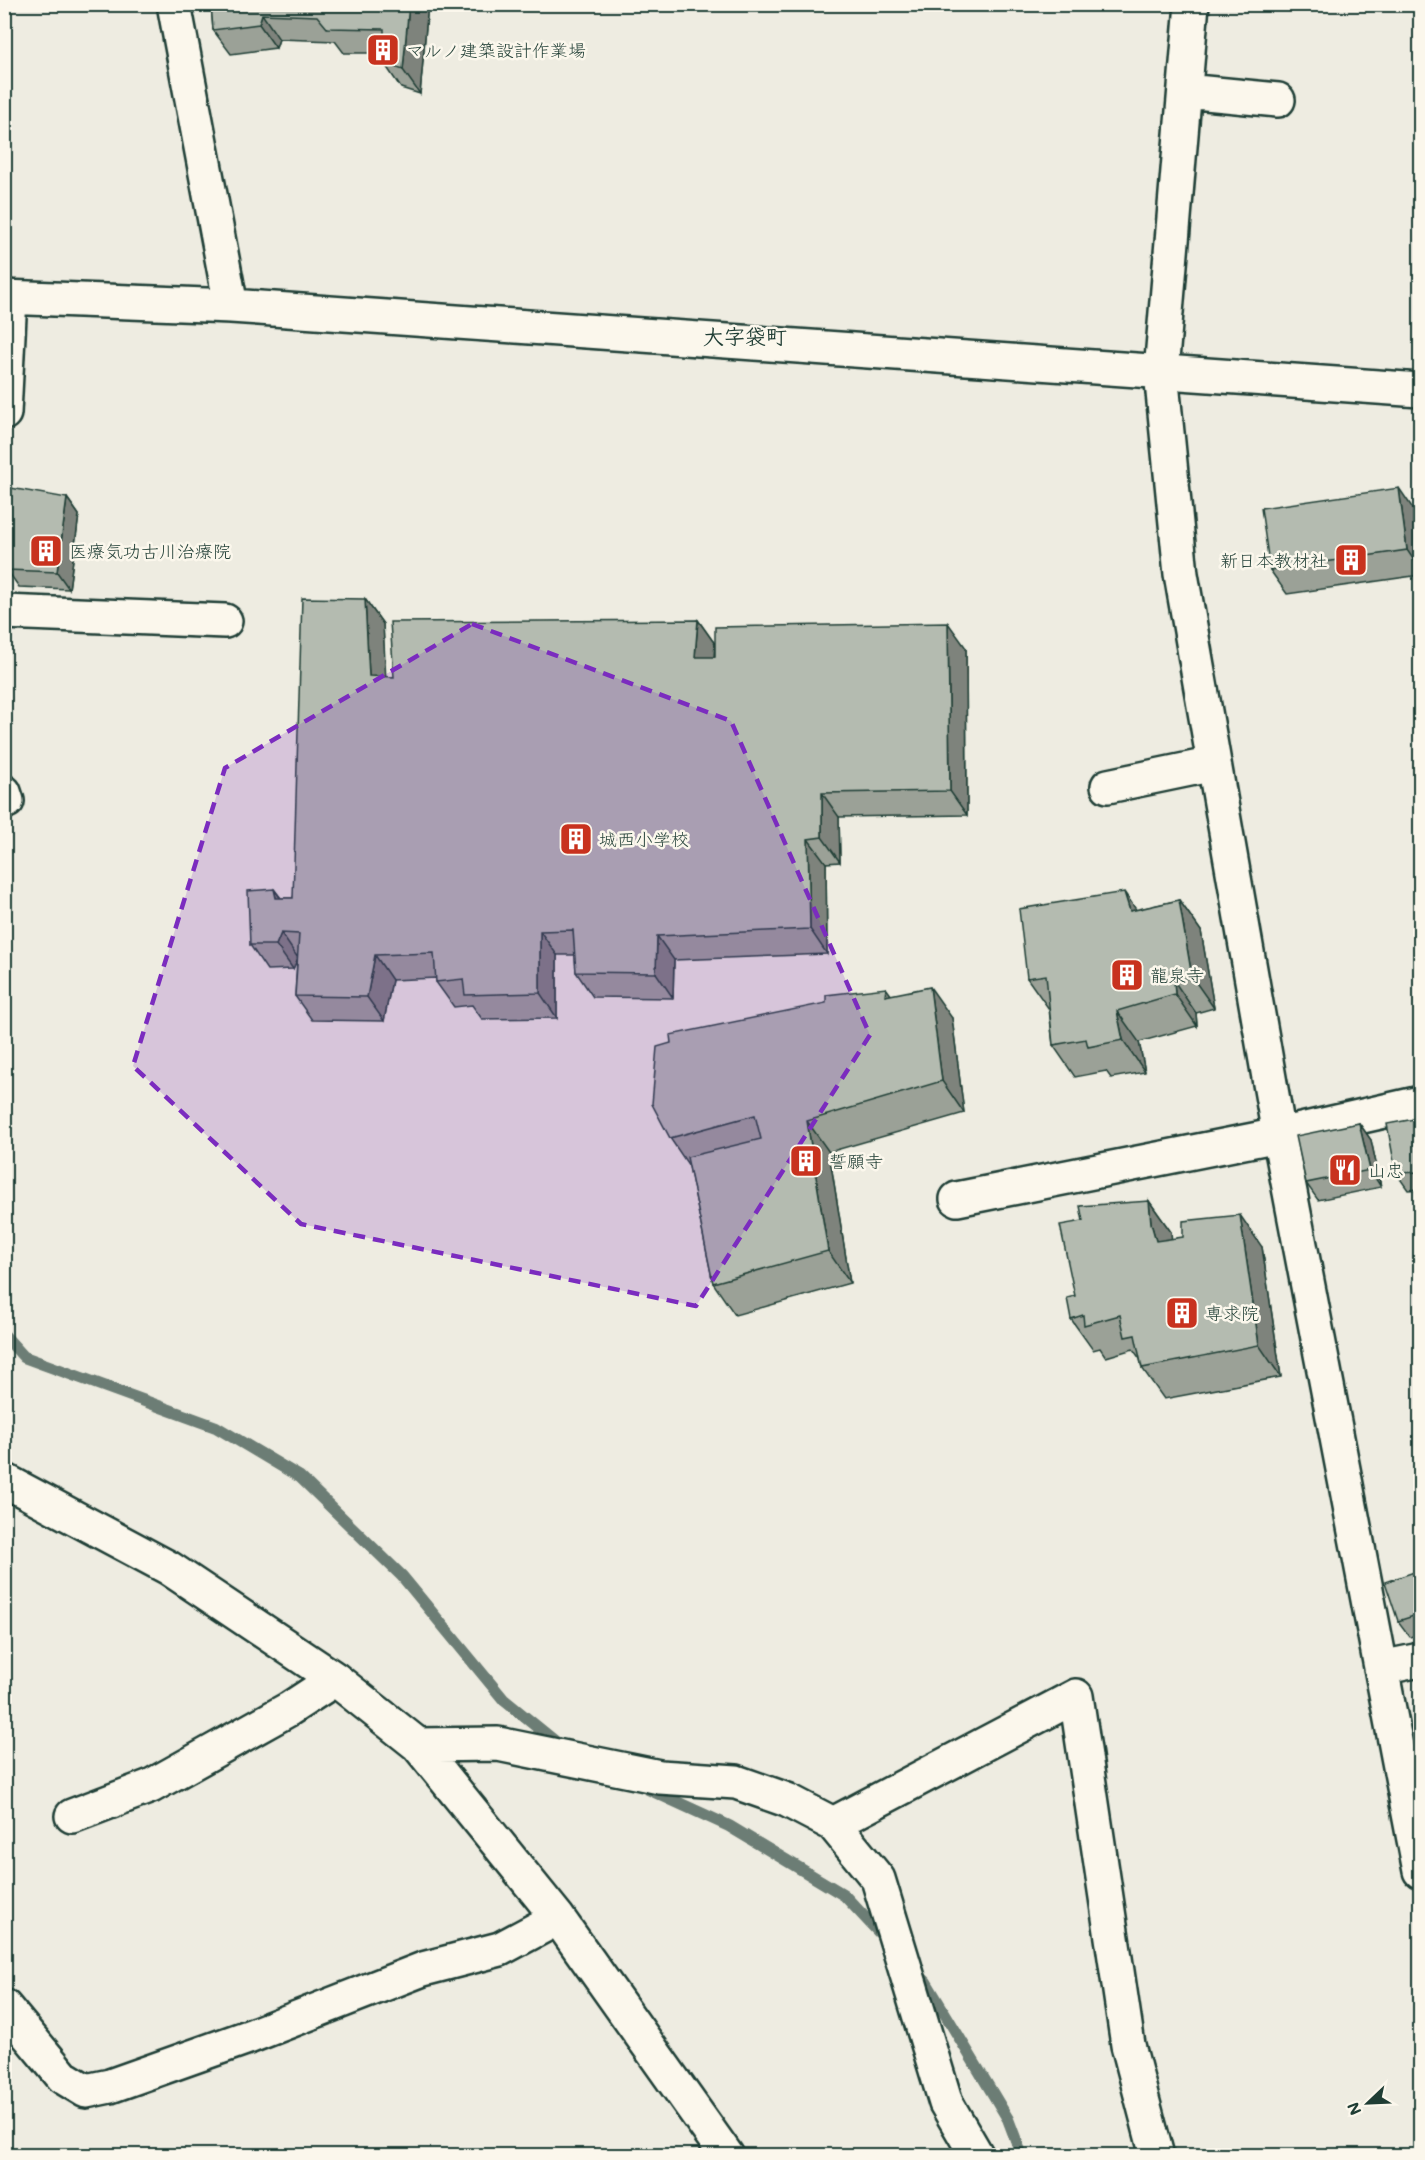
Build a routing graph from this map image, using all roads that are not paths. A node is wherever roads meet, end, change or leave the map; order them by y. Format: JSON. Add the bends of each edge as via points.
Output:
{"nodes":[{"id":1,"x":174,"y":4,"type":"edge"},
{"id":2,"x":1192,"y":4,"type":"edge"},
{"id":3,"x":1185,"y":91,"type":"junction"},
{"id":4,"x":1278,"y":100,"type":"dead end"},
{"id":5,"x":7,"y":297,"type":"edge"},
{"id":6,"x":231,"y":306,"type":"junction"},
{"id":7,"x":1161,"y":372,"type":"junction"},
{"id":8,"x":1420,"y":390,"type":"edge"},
{"id":9,"x":4,"y":413,"type":"edge"},
{"id":10,"x":4,"y":612,"type":"edge"},
{"id":11,"x":225,"y":621,"type":"dead end"},
{"id":12,"x":1214,"y":764,"type":"junction"},
{"id":13,"x":1108,"y":786,"type":"dead end"},
{"id":14,"x":1420,"y":1103,"type":"edge"},
{"id":15,"x":1279,"y":1135,"type":"junction"},
{"id":16,"x":957,"y":1199,"type":"dead end"},
{"id":17,"x":4,"y":1480,"type":"edge"},
{"id":18,"x":1420,"y":1660,"type":"edge"},
{"id":19,"x":1381,"y":1668,"type":"junction"},
{"id":20,"x":335,"y":1679,"type":"junction"},
{"id":21,"x":418,"y":1745,"type":"junction"},
{"id":22,"x":72,"y":1816,"type":"dead end"},
{"id":23,"x":832,"y":1824,"type":"junction"},
{"id":24,"x":1420,"y":1871,"type":"edge"},
{"id":25,"x":558,"y":1918,"type":"junction"},
{"id":26,"x":4,"y":2006,"type":"edge"},
{"id":27,"x":727,"y":2156,"type":"edge"},
{"id":28,"x":977,"y":2156,"type":"edge"},
{"id":29,"x":1156,"y":2156,"type":"edge"}],
"edges":[{"from":1,"to":6,"type":"street"},
{"from":2,"to":3,"type":"street"},
{"from":3,"to":4,"type":"street"},
{"from":3,"to":7,"type":"street"},
{"from":5,"to":6,"type":"street"},
{"from":5,"to":9,"type":"street"},
{"from":6,"to":7,"type":"street"},
{"from":7,"to":8,"type":"street"},
{"from":7,"to":12,"type":"street","via":[[1182,574]]},
{"from":10,"to":11,"type":"street"},
{"from":12,"to":13,"type":"street"},
{"from":12,"to":15,"type":"street"},
{"from":14,"to":15,"type":"street"},
{"from":15,"to":16,"type":"street"},
{"from":15,"to":19,"type":"street"},
{"from":17,"to":20,"type":"street","via":[[169,1568]]},
{"from":18,"to":19,"type":"street"},
{"from":19,"to":24,"type":"street"},
{"from":20,"to":21,"type":"street"},
{"from":20,"to":22,"type":"street","via":[[289,1709],[151,1785]]},
{"from":21,"to":23,"type":"street","via":[[498,1744],[660,1778],[736,1782],[787,1800]]},
{"from":21,"to":25,"type":"street"},
{"from":23,"to":28,"type":"street","via":[[878,1879],[946,2103]]},
{"from":23,"to":29,"type":"street","via":[[1076,1696],[1128,2045]]},
{"from":25,"to":26,"type":"street","via":[[500,1949],[423,1969],[121,2083],[86,2091],[63,2077]]},
{"from":25,"to":27,"type":"street"}]}
